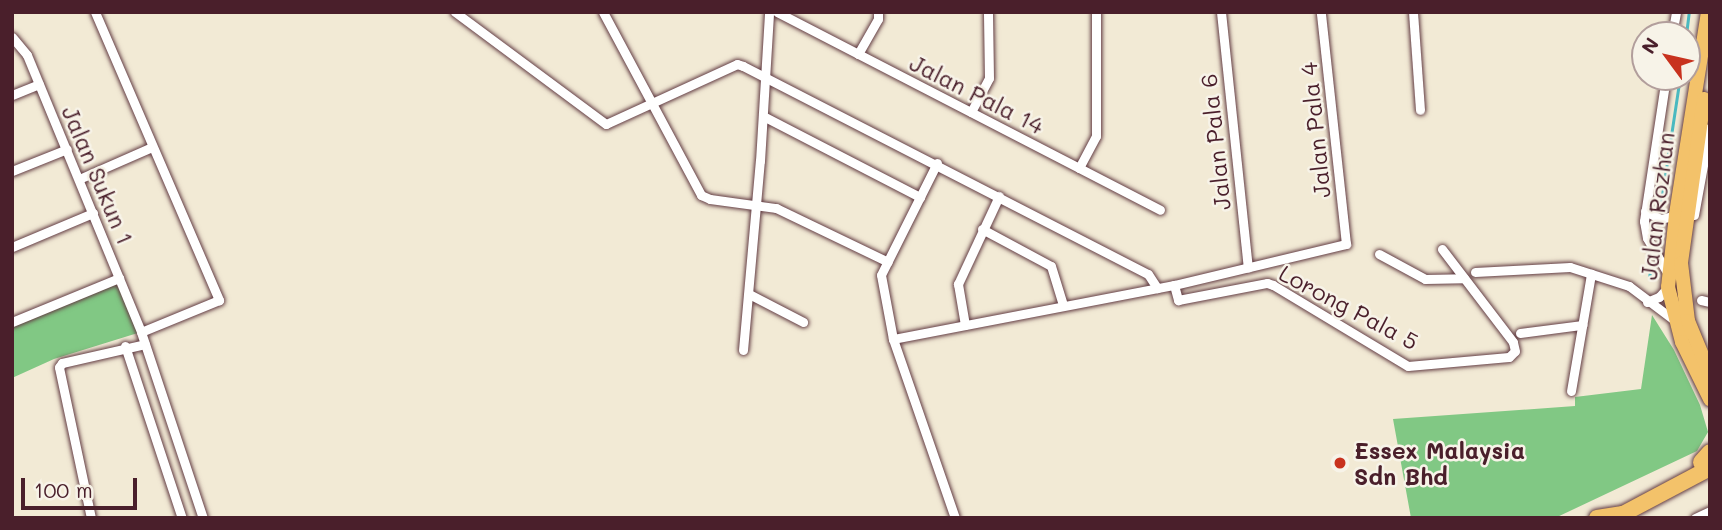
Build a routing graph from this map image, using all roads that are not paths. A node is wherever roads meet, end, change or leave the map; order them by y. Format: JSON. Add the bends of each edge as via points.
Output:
{"nodes":[{"id":1,"x":95,"y":12,"type":"edge"},
{"id":2,"x":455,"y":12,"type":"edge"},
{"id":3,"x":603,"y":12,"type":"edge"},
{"id":4,"x":769,"y":12,"type":"edge"},
{"id":5,"x":777,"y":12,"type":"edge"},
{"id":6,"x":878,"y":12,"type":"edge"},
{"id":7,"x":988,"y":12,"type":"edge"},
{"id":8,"x":1096,"y":12,"type":"edge"},
{"id":9,"x":1220,"y":12,"type":"edge"},
{"id":10,"x":1321,"y":12,"type":"edge"},
{"id":11,"x":1413,"y":12,"type":"edge"},
{"id":12,"x":1708,"y":12,"type":"edge"},
{"id":13,"x":12,"y":37,"type":"edge"},
{"id":14,"x":858,"y":54,"type":"junction"},
{"id":15,"x":1710,"y":65,"type":"edge"},
{"id":16,"x":765,"y":77,"type":"junction"},
{"id":17,"x":38,"y":84,"type":"junction"},
{"id":18,"x":1664,"y":91,"type":"edge"},
{"id":19,"x":12,"y":95,"type":"edge"},
{"id":20,"x":651,"y":103,"type":"junction"},
{"id":21,"x":1420,"y":110,"type":"dead end"},
{"id":22,"x":971,"y":112,"type":"junction"},
{"id":23,"x":764,"y":116,"type":"junction"},
{"id":24,"x":1699,"y":130,"type":"edge"},
{"id":25,"x":152,"y":147,"type":"junction"},
{"id":26,"x":67,"y":149,"type":"junction"},
{"id":27,"x":937,"y":163,"type":"junction"},
{"id":28,"x":1079,"y":168,"type":"junction"},
{"id":29,"x":1706,"y":169,"type":"edge"},
{"id":30,"x":12,"y":171,"type":"edge"},
{"id":31,"x":79,"y":179,"type":"junction"},
{"id":32,"x":999,"y":196,"type":"junction"},
{"id":33,"x":920,"y":197,"type":"junction"},
{"id":34,"x":757,"y":205,"type":"junction"},
{"id":35,"x":1160,"y":210,"type":"dead end"},
{"id":36,"x":1645,"y":211,"type":"junction"},
{"id":37,"x":93,"y":213,"type":"junction"},
{"id":38,"x":1676,"y":215,"type":"junction"},
{"id":39,"x":982,"y":229,"type":"junction"},
{"id":40,"x":12,"y":247,"type":"edge"},
{"id":41,"x":1442,"y":249,"type":"dead end"},
{"id":42,"x":1379,"y":254,"type":"dead end"},
{"id":43,"x":888,"y":262,"type":"junction"},
{"id":44,"x":1248,"y":268,"type":"junction"},
{"id":45,"x":1475,"y":272,"type":"dead end"},
{"id":46,"x":1591,"y":274,"type":"junction"},
{"id":47,"x":119,"y":278,"type":"junction"},
{"id":48,"x":1464,"y":278,"type":"junction"},
{"id":49,"x":1673,"y":283,"type":"junction"},
{"id":50,"x":1174,"y":285,"type":"junction"},
{"id":51,"x":1157,"y":288,"type":"junction"},
{"id":52,"x":748,"y":294,"type":"junction"},
{"id":53,"x":1647,"y":302,"type":"junction"},
{"id":54,"x":1063,"y":305,"type":"junction"},
{"id":55,"x":1674,"y":320,"type":"junction"},
{"id":56,"x":12,"y":322,"type":"edge"},
{"id":57,"x":803,"y":322,"type":"dead end"},
{"id":58,"x":965,"y":325,"type":"junction"},
{"id":59,"x":1582,"y":326,"type":"junction"},
{"id":60,"x":141,"y":332,"type":"junction"},
{"id":61,"x":1520,"y":332,"type":"dead end"},
{"id":62,"x":893,"y":340,"type":"junction"},
{"id":63,"x":145,"y":344,"type":"junction"},
{"id":64,"x":125,"y":346,"type":"junction"},
{"id":65,"x":743,"y":350,"type":"dead end"},
{"id":66,"x":1710,"y":374,"type":"edge"},
{"id":67,"x":1571,"y":391,"type":"dead end"},
{"id":68,"x":1710,"y":399,"type":"edge"},
{"id":69,"x":1708,"y":459,"type":"edge"},
{"id":70,"x":1710,"y":511,"type":"edge"},
{"id":71,"x":1601,"y":516,"type":"edge"},
{"id":72,"x":91,"y":518,"type":"edge"},
{"id":73,"x":182,"y":518,"type":"edge"},
{"id":74,"x":203,"y":518,"type":"edge"},
{"id":75,"x":955,"y":518,"type":"edge"},
{"id":76,"x":1695,"y":518,"type":"edge"}],
"edges":[{"from":1,"to":25,"type":"street"},
{"from":2,"to":20,"type":"street","via":[[606,124]]},
{"from":3,"to":20,"type":"street"},
{"from":4,"to":16,"type":"street"},
{"from":5,"to":14,"type":"street","name":"Jalan Pala 14"},
{"from":6,"to":14,"type":"street"},
{"from":7,"to":22,"type":"street","via":[[989,78]]},
{"from":8,"to":28,"type":"street","via":[[1096,136]]},
{"from":9,"to":44,"type":"street","name":"Jalan Pala 6"},
{"from":10,"to":44,"type":"street","name":"Jalan Pala 4","via":[[1346,244]]},
{"from":11,"to":21,"type":"street"},
{"from":12,"to":24,"type":"main road","name":"Jalan Rozhan"},
{"from":13,"to":17,"type":"street","name":"Jalan Sukun 1","via":[[27,55]]},
{"from":14,"to":22,"type":"street","name":"Jalan Pala 14"},
{"from":15,"to":24,"type":"main road","name":"Jalan Rozhan"},
{"from":16,"to":20,"type":"street","via":[[737,64]]},
{"from":16,"to":23,"type":"street"},
{"from":16,"to":27,"type":"street"},
{"from":17,"to":19,"type":"street"},
{"from":17,"to":26,"type":"street","name":"Jalan Sukun 1"},
{"from":18,"to":36,"type":"street"},
{"from":20,"to":34,"type":"street","via":[[701,195]]},
{"from":22,"to":28,"type":"street","name":"Jalan Pala 14"},
{"from":23,"to":33,"type":"street"},
{"from":23,"to":34,"type":"street"},
{"from":24,"to":29,"type":"street"},
{"from":24,"to":38,"type":"main road","name":"Jalan Rozhan"},
{"from":24,"to":49,"type":"main road","name":"Jalan Rozhan","via":[[1681,263]]},
{"from":25,"to":31,"type":"street"},
{"from":25,"to":60,"type":"street","via":[[219,300]]},
{"from":26,"to":30,"type":"street"},
{"from":26,"to":31,"type":"street","name":"Jalan Sukun 1"},
{"from":27,"to":32,"type":"street"},
{"from":27,"to":33,"type":"street"},
{"from":28,"to":35,"type":"street","name":"Jalan Pala 14"},
{"from":29,"to":49,"type":"street"},
{"from":31,"to":37,"type":"street","name":"Jalan Sukun 1"},
{"from":32,"to":39,"type":"street"},
{"from":32,"to":51,"type":"street","via":[[1148,274]]},
{"from":33,"to":43,"type":"street"},
{"from":34,"to":43,"type":"street","via":[[775,208]]},
{"from":34,"to":52,"type":"street"},
{"from":36,"to":38,"type":"street","via":[[1661,219]]},
{"from":36,"to":49,"type":"street","via":[[1647,238]]},
{"from":37,"to":40,"type":"street"},
{"from":37,"to":47,"type":"street","name":"Jalan Sukun 1"},
{"from":38,"to":49,"type":"main road","name":"Jalan Rozhan"},
{"from":39,"to":54,"type":"street","via":[[1051,266]]},
{"from":39,"to":58,"type":"street","via":[[958,284]]},
{"from":41,"to":48,"type":"street","name":"Lorong Pala 5"},
{"from":42,"to":48,"type":"street","via":[[1425,279]]},
{"from":43,"to":62,"type":"street","via":[[881,275]]},
{"from":44,"to":50,"type":"street"},
{"from":45,"to":46,"type":"street","via":[[1570,267]]},
{"from":46,"to":53,"type":"street","via":[[1629,286]]},
{"from":46,"to":59,"type":"street"},
{"from":47,"to":56,"type":"street"},
{"from":47,"to":60,"type":"street","name":"Jalan Sukun 1"},
{"from":48,"to":50,"type":"street","name":"Lorong Pala 5","via":[[1513,342],[1516,351],[1509,357],[1408,366],[1273,285],[1178,300]]},
{"from":49,"to":53,"type":"street"},
{"from":49,"to":55,"type":"main road","name":"Jalan Rozhan"},
{"from":49,"to":66,"type":"main road","name":"Jalan Rozhan"},
{"from":50,"to":51,"type":"street"},
{"from":51,"to":54,"type":"street"},
{"from":52,"to":57,"type":"street"},
{"from":52,"to":65,"type":"street"},
{"from":53,"to":55,"type":"street"},
{"from":54,"to":58,"type":"street"},
{"from":55,"to":68,"type":"main road","name":"Jalan Rozhan"},
{"from":58,"to":62,"type":"street"},
{"from":59,"to":61,"type":"street"},
{"from":59,"to":67,"type":"street"},
{"from":60,"to":63,"type":"street","name":"Jalan Sukun 1"},
{"from":62,"to":75,"type":"street"},
{"from":63,"to":64,"type":"street"},
{"from":63,"to":74,"type":"street","name":"Jalan Sukun 1"},
{"from":64,"to":72,"type":"street","via":[[59,367]]},
{"from":64,"to":73,"type":"street"},
{"from":69,"to":71,"type":"highway"},
{"from":70,"to":76,"type":"street"}]}
